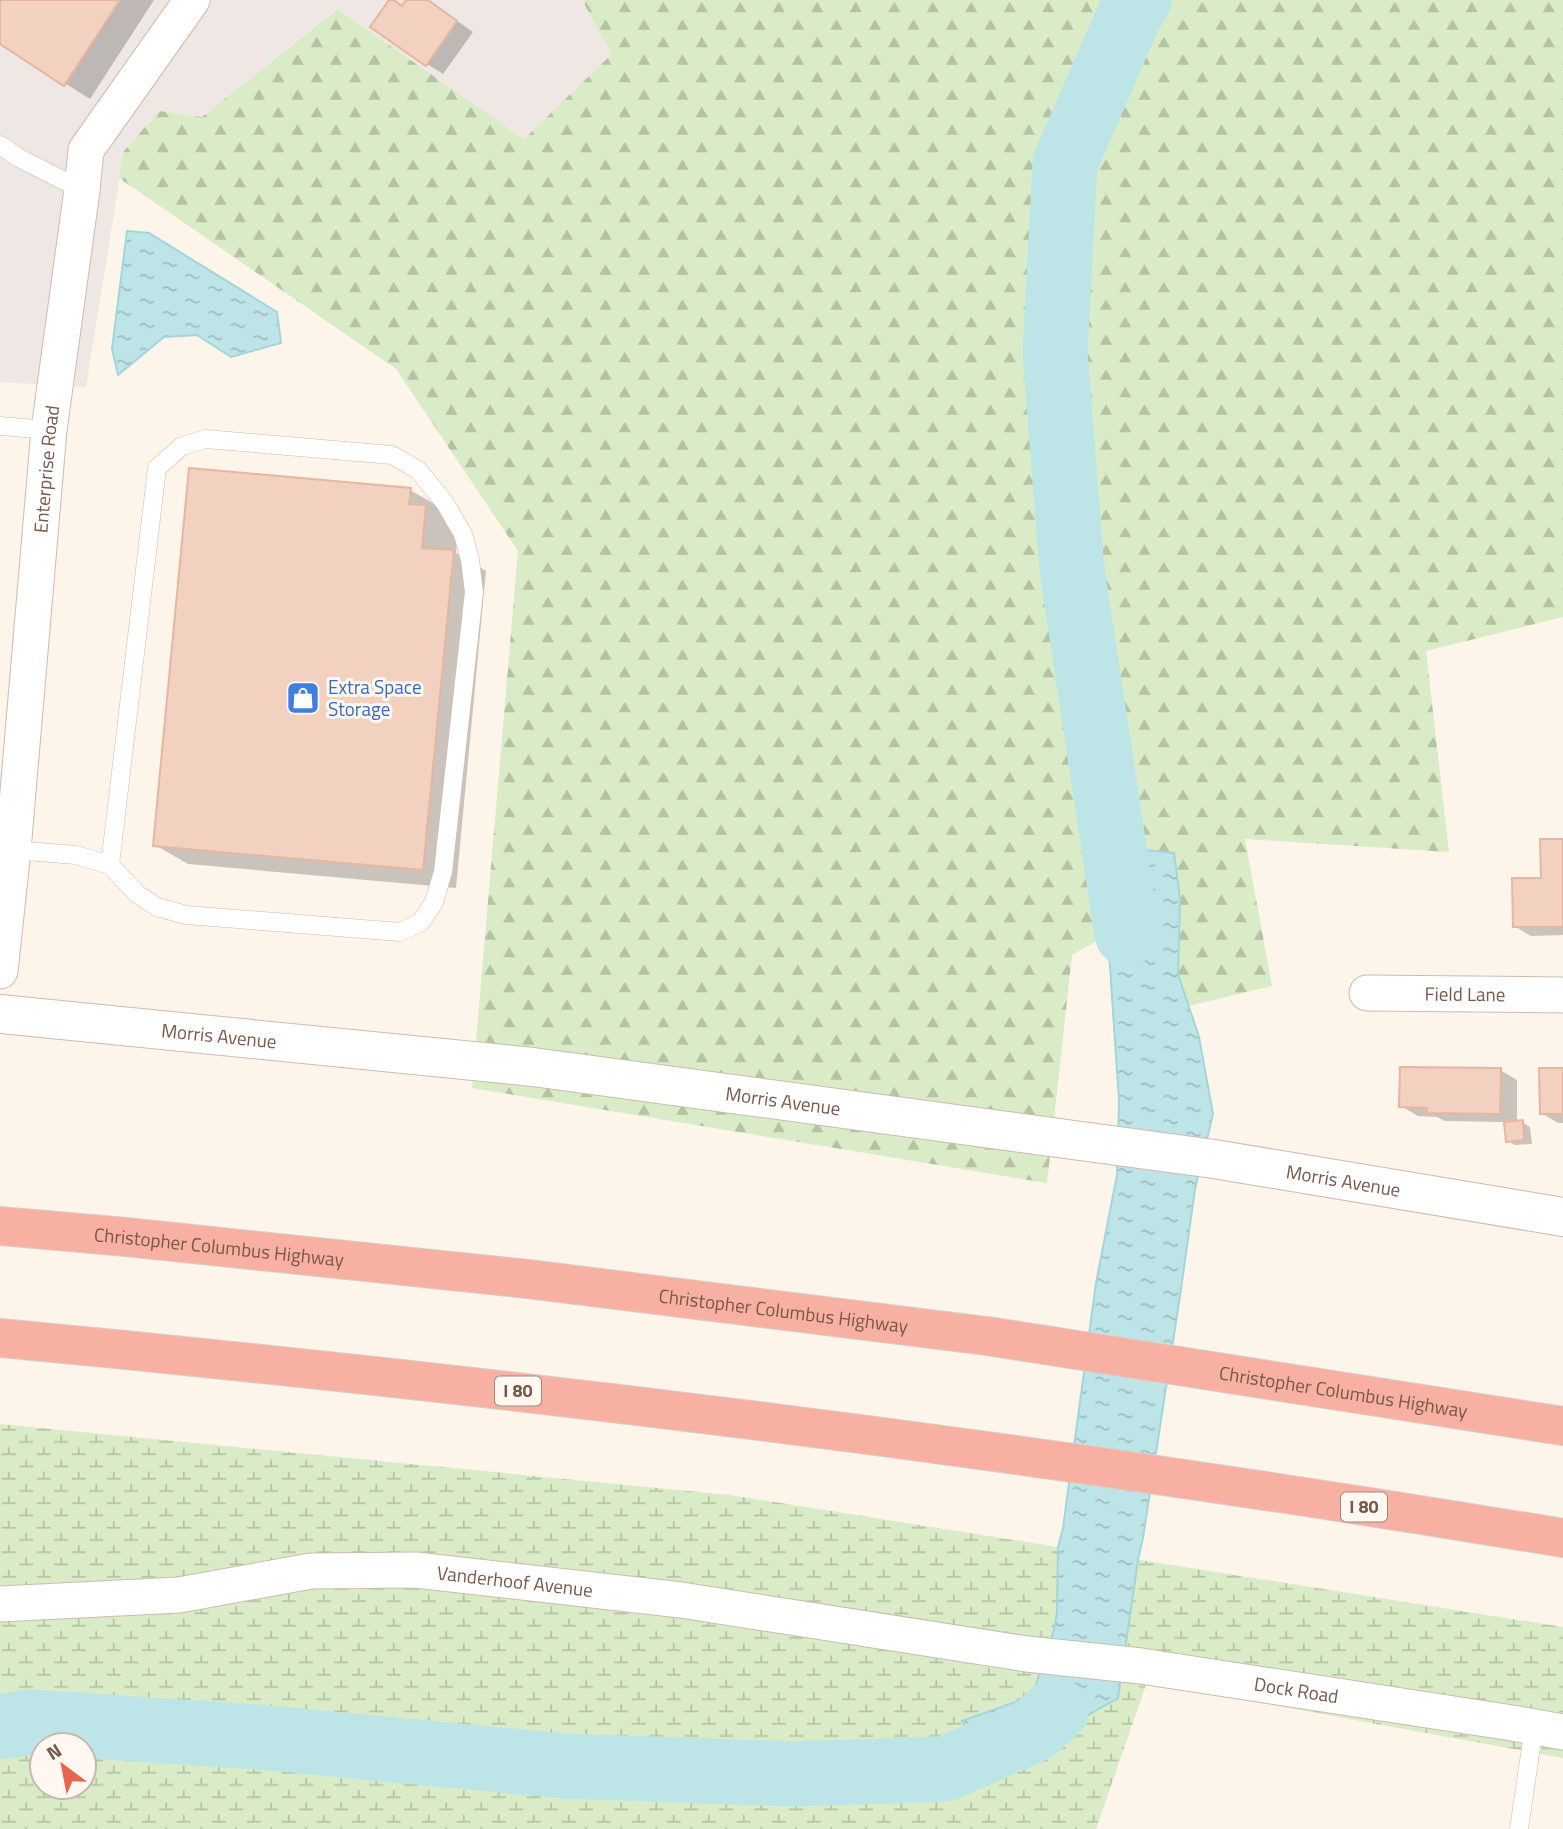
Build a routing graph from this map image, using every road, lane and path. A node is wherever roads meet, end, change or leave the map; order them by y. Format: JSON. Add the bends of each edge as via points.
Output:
{"nodes":[{"id":1,"x":192,"y":0,"type":"edge"},
{"id":2,"x":0,"y":145,"type":"edge"},
{"id":3,"x":82,"y":190,"type":"junction"},
{"id":4,"x":0,"y":426,"type":"edge"},
{"id":5,"x":49,"y":430,"type":"junction"},
{"id":6,"x":13,"y":850,"type":"junction"},
{"id":7,"x":110,"y":865,"type":"junction"},
{"id":8,"x":0,"y":971,"type":"edge"},
{"id":9,"x":1367,"y":993,"type":"dead end"},
{"id":10,"x":1563,"y":995,"type":"edge"},
{"id":11,"x":0,"y":1014,"type":"edge"},
{"id":12,"x":1563,"y":1217,"type":"edge"},
{"id":13,"x":0,"y":1226,"type":"edge"},
{"id":14,"x":0,"y":1338,"type":"edge"},
{"id":15,"x":0,"y":1353,"type":"edge"},
{"id":16,"x":231,"y":1360,"type":"junction"},
{"id":17,"x":1563,"y":1426,"type":"edge"},
{"id":18,"x":1563,"y":1538,"type":"edge"},
{"id":19,"x":0,"y":1604,"type":"edge"},
{"id":20,"x":1027,"y":1654,"type":"joint"},
{"id":21,"x":1548,"y":1730,"type":"edge"},
{"id":22,"x":1518,"y":1829,"type":"edge"}],
"edges":[{"from":1,"to":3,"type":"street","name":"Enterprise Road","via":[[86,150]]},
{"from":2,"to":3,"type":"lane"},
{"from":3,"to":5,"type":"street","name":"Enterprise Road"},
{"from":4,"to":5,"type":"lane"},
{"from":5,"to":6,"type":"street","name":"Enterprise Road"},
{"from":6,"to":7,"type":"lane","via":[[76,855]]},
{"from":6,"to":8,"type":"street","name":"Enterprise Road"},
{"from":7,"to":7,"type":"lane","via":[[157,468],[182,446],[206,439],[392,455],[418,470],[463,534],[474,592],[443,872],[434,902],[421,922],[400,933],[186,915],[157,907]]},
{"from":9,"to":10,"type":"street","name":"Field Lane"},
{"from":11,"to":12,"type":"street","name":"Morris Avenue","via":[[533,1067],[1214,1158]]},
{"from":13,"to":17,"type":"highway","name":"Christopher Columbus Highway","via":[[528,1279],[987,1336]]},
{"from":14,"to":16,"type":"highway","number":"I 80"},
{"from":15,"to":16,"type":"highway"},
{"from":16,"to":18,"type":"highway","number":"I 80","via":[[896,1437]]},
{"from":19,"to":20,"type":"street","name":"Vanderhoof Avenue","via":[[179,1595],[311,1571],[416,1570],[681,1600]]},
{"from":20,"to":21,"type":"street","name":"Dock Road","via":[[1141,1666]]},
{"from":21,"to":22,"type":"lane"}]}
